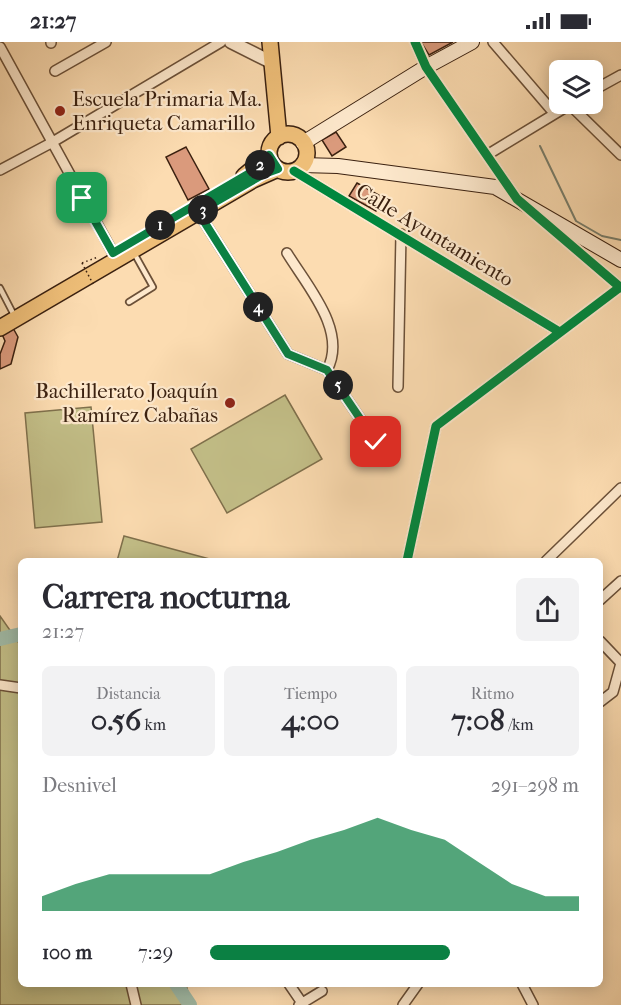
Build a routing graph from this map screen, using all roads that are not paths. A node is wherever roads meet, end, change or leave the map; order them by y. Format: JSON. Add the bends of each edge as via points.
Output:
{"nodes":[{"id":1,"x":106,"y":42,"type":"edge"},
{"id":2,"x":221,"y":42,"type":"edge"},
{"id":3,"x":231,"y":42,"type":"edge"},
{"id":4,"x":270,"y":42,"type":"edge"},
{"id":5,"x":415,"y":42,"type":"edge"},
{"id":6,"x":472,"y":42,"type":"edge"},
{"id":7,"x":493,"y":42,"type":"edge"},
{"id":8,"x":89,"y":46,"type":"edge"},
{"id":9,"x":0,"y":47,"type":"edge"},
{"id":10,"x":271,"y":62,"type":"junction"},
{"id":11,"x":426,"y":67,"type":"junction"},
{"id":12,"x":55,"y":71,"type":"dead end"},
{"id":13,"x":621,"y":75,"type":"edge"},
{"id":14,"x":603,"y":85,"type":"edge"},
{"id":15,"x":549,"y":107,"type":"edge"},
{"id":16,"x":552,"y":114,"type":"edge"},
{"id":17,"x":580,"y":114,"type":"edge"},
{"id":18,"x":279,"y":137,"type":"junction"},
{"id":19,"x":51,"y":143,"type":"junction"},
{"id":20,"x":303,"y":143,"type":"junction"},
{"id":21,"x":269,"y":155,"type":"junction"},
{"id":22,"x":487,"y":155,"type":"junction"},
{"id":23,"x":621,"y":155,"type":"edge"},
{"id":24,"x":292,"y":168,"type":"junction"},
{"id":25,"x":0,"y":170,"type":"edge"},
{"id":26,"x":517,"y":200,"type":"junction"},
{"id":27,"x":198,"y":212,"type":"junction"},
{"id":28,"x":402,"y":234,"type":"junction"},
{"id":29,"x":133,"y":251,"type":"junction"},
{"id":30,"x":287,"y":253,"type":"dead end"},
{"id":31,"x":109,"y":255,"type":"junction"},
{"id":32,"x":621,"y":260,"type":"edge"},
{"id":33,"x":620,"y":287,"type":"edge"},
{"id":34,"x":0,"y":288,"type":"edge"},
{"id":35,"x":129,"y":302,"type":"dead end"},
{"id":36,"x":10,"y":317,"type":"edge"},
{"id":37,"x":0,"y":328,"type":"edge"},
{"id":38,"x":558,"y":331,"type":"junction"},
{"id":39,"x":327,"y":370,"type":"junction"},
{"id":40,"x":398,"y":387,"type":"dead end"},
{"id":41,"x":376,"y":442,"type":"dead end"},
{"id":42,"x":621,"y":488,"type":"edge"},
{"id":43,"x":407,"y":558,"type":"edge"},
{"id":44,"x":549,"y":558,"type":"edge"},
{"id":45,"x":621,"y":581,"type":"edge"},
{"id":46,"x":603,"y":597,"type":"edge"},
{"id":47,"x":603,"y":644,"type":"edge"},
{"id":48,"x":0,"y":685,"type":"edge"},
{"id":49,"x":18,"y":688,"type":"edge"},
{"id":50,"x":617,"y":693,"type":"edge"},
{"id":51,"x":603,"y":700,"type":"edge"},
{"id":52,"x":132,"y":987,"type":"edge"},
{"id":53,"x":291,"y":987,"type":"edge"},
{"id":54,"x":416,"y":987,"type":"edge"},
{"id":55,"x":524,"y":987,"type":"edge"},
{"id":56,"x":322,"y":991,"type":"dead end"},
{"id":57,"x":300,"y":1004,"type":"edge"},
{"id":58,"x":136,"y":1005,"type":"edge"},
{"id":59,"x":402,"y":1005,"type":"edge"},
{"id":60,"x":533,"y":1005,"type":"edge"}],
"edges":[{"from":1,"to":8,"type":"street"},
{"from":2,"to":19,"type":"street"},
{"from":3,"to":10,"type":"street"},
{"from":4,"to":10,"type":"main road"},
{"from":5,"to":11,"type":"street"},
{"from":6,"to":11,"type":"main road"},
{"from":7,"to":15,"type":"street"},
{"from":8,"to":12,"type":"street"},
{"from":9,"to":19,"type":"street"},
{"from":10,"to":18,"type":"main road"},
{"from":11,"to":20,"type":"main road"},
{"from":11,"to":22,"type":"street"},
{"from":13,"to":14,"type":"street"},
{"from":16,"to":22,"type":"street"},
{"from":17,"to":23,"type":"street"},
{"from":18,"to":20,"type":"main road","via":[[291,135]]},
{"from":18,"to":21,"type":"main road","via":[[271,145]]},
{"from":19,"to":25,"type":"street"},
{"from":19,"to":31,"type":"street"},
{"from":20,"to":24,"type":"main road","via":[[307,153]]},
{"from":21,"to":24,"type":"main road"},
{"from":21,"to":31,"type":"main road","via":[[248,174]]},
{"from":22,"to":26,"type":"street"},
{"from":24,"to":26,"type":"main road","via":[[338,166],[474,182],[495,187]]},
{"from":24,"to":27,"type":"main road","via":[[264,174]]},
{"from":24,"to":28,"type":"street","name":"Calle Ayuntamiento"},
{"from":26,"to":32,"type":"main road"},
{"from":26,"to":33,"type":"street"},
{"from":27,"to":29,"type":"main road"},
{"from":27,"to":39,"type":"street","via":[[288,354]]},
{"from":28,"to":38,"type":"street","name":"Calle Ayuntamiento"},
{"from":28,"to":40,"type":"street"},
{"from":29,"to":35,"type":"lane","via":[[153,287]]},
{"from":29,"to":36,"type":"main road"},
{"from":30,"to":39,"type":"street","via":[[330,327],[335,352]]},
{"from":31,"to":36,"type":"main road"},
{"from":33,"to":38,"type":"street"},
{"from":34,"to":36,"type":"lane"},
{"from":36,"to":37,"type":"main road"},
{"from":38,"to":43,"type":"street","via":[[436,426]]},
{"from":39,"to":41,"type":"street"},
{"from":42,"to":44,"type":"street"},
{"from":45,"to":46,"type":"street"},
{"from":47,"to":50,"type":"street","via":[[621,663]]},
{"from":48,"to":49,"type":"street"},
{"from":50,"to":51,"type":"street"},
{"from":52,"to":58,"type":"street"},
{"from":53,"to":57,"type":"street"},
{"from":54,"to":59,"type":"street"},
{"from":55,"to":60,"type":"street"},
{"from":56,"to":57,"type":"street"}]}
